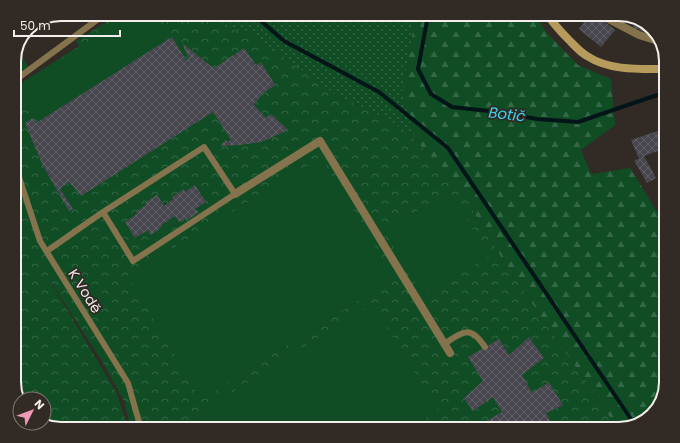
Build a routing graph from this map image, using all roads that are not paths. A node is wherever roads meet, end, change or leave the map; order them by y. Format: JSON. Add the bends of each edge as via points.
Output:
{"nodes":[{"id":1,"x":95,"y":21,"type":"edge"},
{"id":2,"x":553,"y":21,"type":"edge"},
{"id":3,"x":612,"y":21,"type":"edge"},
{"id":4,"x":653,"y":39,"type":"edge"},
{"id":5,"x":659,"y":69,"type":"edge"},
{"id":6,"x":21,"y":76,"type":"edge"},
{"id":7,"x":21,"y":184,"type":"edge"},
{"id":8,"x":235,"y":194,"type":"junction"},
{"id":9,"x":103,"y":212,"type":"junction"},
{"id":10,"x":47,"y":251,"type":"junction"},
{"id":11,"x":444,"y":344,"type":"junction"},
{"id":12,"x":485,"y":347,"type":"dead end"},
{"id":13,"x":450,"y":353,"type":"dead end"},
{"id":14,"x":139,"y":422,"type":"edge"}],
"edges":[{"from":1,"to":6,"type":"lane"},
{"from":2,"to":5,"type":"street","via":[[593,60],[621,68]]},
{"from":3,"to":4,"type":"street"},
{"from":7,"to":10,"type":"lane","name":"K Vodě","via":[[40,242]]},
{"from":8,"to":9,"type":"lane","via":[[204,147]]},
{"from":8,"to":9,"type":"lane","via":[[133,261]]},
{"from":8,"to":11,"type":"street","via":[[320,141]]},
{"from":9,"to":10,"type":"lane"},
{"from":10,"to":14,"type":"lane","name":"K Vodě","via":[[128,383]]},
{"from":11,"to":12,"type":"lane","via":[[465,332],[472,332]]},
{"from":11,"to":13,"type":"street"}]}
